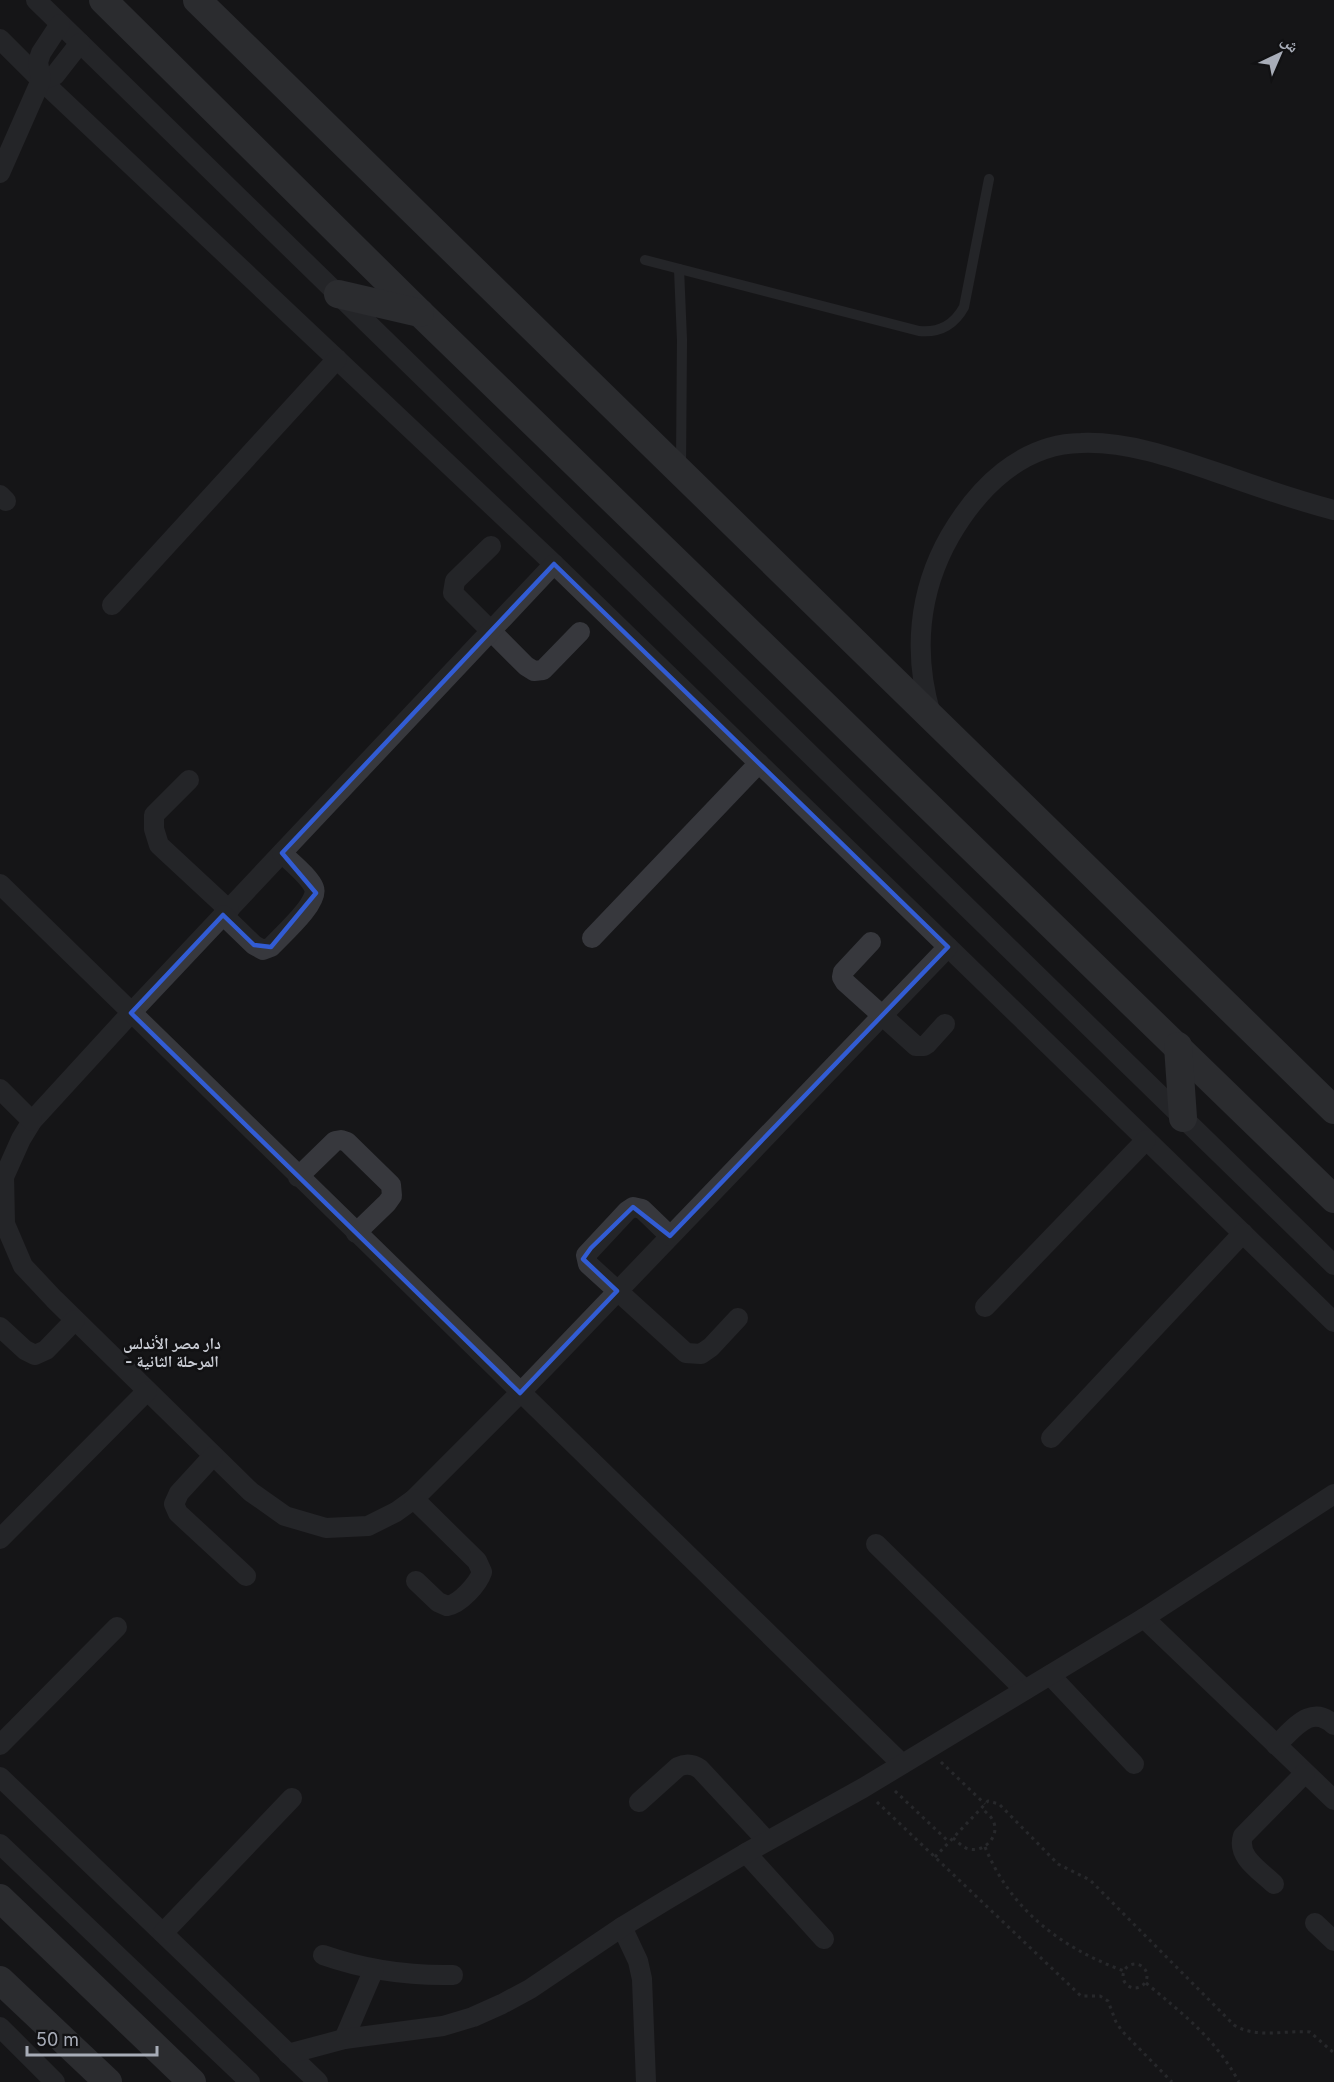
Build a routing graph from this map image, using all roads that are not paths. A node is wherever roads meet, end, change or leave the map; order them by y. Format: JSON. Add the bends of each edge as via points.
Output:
{"nodes":[{"id":1,"x":36,"y":0,"type":"edge"},
{"id":2,"x":103,"y":0,"type":"edge"},
{"id":3,"x":197,"y":0,"type":"edge"},
{"id":4,"x":60,"y":24,"type":"junction"},
{"id":5,"x":0,"y":39,"type":"edge"},
{"id":6,"x":80,"y":43,"type":"junction"},
{"id":7,"x":41,"y":80,"type":"junction"},
{"id":8,"x":0,"y":173,"type":"edge"},
{"id":9,"x":990,"y":179,"type":"dead end"},
{"id":10,"x":645,"y":260,"type":"dead end"},
{"id":11,"x":679,"y":269,"type":"junction"},
{"id":12,"x":338,"y":294,"type":"junction"},
{"id":13,"x":420,"y":313,"type":"junction"},
{"id":14,"x":337,"y":359,"type":"junction"},
{"id":15,"x":681,"y":471,"type":"junction"},
{"id":16,"x":1334,"y":510,"type":"edge"},
{"id":17,"x":491,"y":546,"type":"dead end"},
{"id":18,"x":554,"y":564,"type":"junction"},
{"id":19,"x":112,"y":604,"type":"dead end"},
{"id":20,"x":491,"y":631,"type":"junction"},
{"id":21,"x":580,"y":632,"type":"dead end"},
{"id":22,"x":931,"y":715,"type":"junction"},
{"id":23,"x":759,"y":763,"type":"junction"},
{"id":24,"x":189,"y":780,"type":"dead end"},
{"id":25,"x":282,"y":853,"type":"junction"},
{"id":26,"x":0,"y":884,"type":"edge"},
{"id":27,"x":226,"y":912,"type":"junction"},
{"id":28,"x":592,"y":938,"type":"dead end"},
{"id":29,"x":871,"y":942,"type":"dead end"},
{"id":30,"x":948,"y":947,"type":"junction"},
{"id":31,"x":131,"y":1013,"type":"junction"},
{"id":32,"x":881,"y":1016,"type":"junction"},
{"id":33,"x":945,"y":1024,"type":"dead end"},
{"id":34,"x":1178,"y":1046,"type":"junction"},
{"id":35,"x":0,"y":1089,"type":"edge"},
{"id":36,"x":1334,"y":1110,"type":"edge"},
{"id":37,"x":1183,"y":1118,"type":"junction"},
{"id":38,"x":32,"y":1121,"type":"junction"},
{"id":39,"x":1146,"y":1140,"type":"junction"},
{"id":40,"x":298,"y":1177,"type":"junction"},
{"id":41,"x":1334,"y":1199,"type":"edge"},
{"id":42,"x":356,"y":1233,"type":"junction"},
{"id":43,"x":1243,"y":1233,"type":"junction"},
{"id":44,"x":670,"y":1236,"type":"junction"},
{"id":45,"x":1334,"y":1265,"type":"edge"},
{"id":46,"x":617,"y":1291,"type":"junction"},
{"id":47,"x":985,"y":1307,"type":"dead end"},
{"id":48,"x":738,"y":1318,"type":"dead end"},
{"id":49,"x":75,"y":1320,"type":"junction"},
{"id":50,"x":1334,"y":1322,"type":"edge"},
{"id":51,"x":0,"y":1326,"type":"edge"},
{"id":52,"x":147,"y":1391,"type":"junction"},
{"id":53,"x":520,"y":1393,"type":"junction"},
{"id":54,"x":1051,"y":1438,"type":"dead end"},
{"id":55,"x":213,"y":1456,"type":"junction"},
{"id":56,"x":1334,"y":1494,"type":"edge"},
{"id":57,"x":414,"y":1499,"type":"junction"},
{"id":58,"x":0,"y":1539,"type":"edge"},
{"id":59,"x":876,"y":1544,"type":"dead end"},
{"id":60,"x":246,"y":1576,"type":"dead end"},
{"id":61,"x":416,"y":1581,"type":"dead end"},
{"id":62,"x":1144,"y":1618,"type":"junction"},
{"id":63,"x":117,"y":1627,"type":"dead end"},
{"id":64,"x":1050,"y":1675,"type":"junction"},
{"id":65,"x":1025,"y":1690,"type":"junction"},
{"id":66,"x":1334,"y":1725,"type":"edge"},
{"id":67,"x":0,"y":1744,"type":"edge"},
{"id":68,"x":1276,"y":1745,"type":"junction"},
{"id":69,"x":902,"y":1764,"type":"junction"},
{"id":70,"x":1134,"y":1764,"type":"dead end"},
{"id":71,"x":1305,"y":1773,"type":"junction"},
{"id":72,"x":0,"y":1777,"type":"edge"},
{"id":73,"x":292,"y":1798,"type":"dead end"},
{"id":74,"x":1334,"y":1800,"type":"edge"},
{"id":75,"x":639,"y":1802,"type":"dead end"},
{"id":76,"x":767,"y":1841,"type":"junction"},
{"id":77,"x":0,"y":1844,"type":"edge"},
{"id":78,"x":746,"y":1853,"type":"junction"},
{"id":79,"x":1274,"y":1884,"type":"dead end"},
{"id":80,"x":0,"y":1898,"type":"edge"},
{"id":81,"x":1315,"y":1923,"type":"dead end"},
{"id":82,"x":622,"y":1927,"type":"junction"},
{"id":83,"x":163,"y":1933,"type":"junction"},
{"id":84,"x":824,"y":1939,"type":"dead end"},
{"id":85,"x":1334,"y":1941,"type":"edge"},
{"id":86,"x":323,"y":1955,"type":"dead end"},
{"id":87,"x":374,"y":1970,"type":"junction"},
{"id":88,"x":453,"y":1975,"type":"dead end"},
{"id":89,"x":0,"y":1980,"type":"edge"},
{"id":90,"x":13,"y":2000,"type":"edge"},
{"id":91,"x":0,"y":2027,"type":"edge"},
{"id":92,"x":344,"y":2040,"type":"junction"},
{"id":93,"x":288,"y":2054,"type":"junction"},
{"id":94,"x":56,"y":2082,"type":"edge"},
{"id":95,"x":108,"y":2082,"type":"edge"},
{"id":96,"x":192,"y":2082,"type":"edge"},
{"id":97,"x":250,"y":2082,"type":"edge"},
{"id":98,"x":318,"y":2082,"type":"edge"},
{"id":99,"x":646,"y":2082,"type":"edge"}],
"edges":[{"from":1,"to":4,"type":"street"},
{"from":2,"to":13,"type":"street"},
{"from":3,"to":15,"type":"street"},
{"from":4,"to":6,"type":"street"},
{"from":4,"to":7,"type":"street","via":[[41,53]]},
{"from":5,"to":7,"type":"street"},
{"from":6,"to":7,"type":"street","via":[[55,75]]},
{"from":6,"to":12,"type":"street"},
{"from":7,"to":8,"type":"street"},
{"from":7,"to":14,"type":"street"},
{"from":9,"to":11,"type":"lane","via":[[964,307],[952,323],[936,331],[919,331]]},
{"from":10,"to":11,"type":"lane"},
{"from":11,"to":15,"type":"lane"},
{"from":12,"to":13,"type":"street"},
{"from":12,"to":37,"type":"street"},
{"from":13,"to":34,"type":"street"},
{"from":14,"to":18,"type":"street"},
{"from":14,"to":19,"type":"street"},
{"from":15,"to":22,"type":"street"},
{"from":16,"to":22,"type":"street","via":[[1171,458],[1112,445],[1081,442],[1029,456],[999,474],[974,500],[936,566],[922,615],[919,649]]},
{"from":17,"to":20,"type":"street","via":[[455,581],[453,589]]},
{"from":18,"to":20,"type":"street"},
{"from":18,"to":23,"type":"street"},
{"from":20,"to":21,"type":"street","via":[[530,669],[539,671]]},
{"from":20,"to":25,"type":"street"},
{"from":22,"to":36,"type":"street"},
{"from":23,"to":28,"type":"street"},
{"from":23,"to":30,"type":"street"},
{"from":24,"to":27,"type":"street","via":[[154,815],[154,829],[159,845]]},
{"from":25,"to":27,"type":"street"},
{"from":25,"to":27,"type":"street","via":[[316,893],[312,903],[271,947],[263,950],[254,945]]},
{"from":26,"to":31,"type":"street"},
{"from":27,"to":31,"type":"street"},
{"from":29,"to":32,"type":"street","via":[[842,977]]},
{"from":30,"to":32,"type":"street"},
{"from":30,"to":39,"type":"street"},
{"from":31,"to":38,"type":"street"},
{"from":31,"to":40,"type":"street"},
{"from":32,"to":33,"type":"street","via":[[916,1046],[927,1044]]},
{"from":32,"to":44,"type":"street"},
{"from":34,"to":37,"type":"street"},
{"from":34,"to":41,"type":"street"},
{"from":35,"to":38,"type":"street"},
{"from":37,"to":45,"type":"street"},
{"from":38,"to":49,"type":"street","via":[[4,1177],[5,1224],[23,1266]]},
{"from":39,"to":43,"type":"street"},
{"from":39,"to":47,"type":"street"},
{"from":40,"to":42,"type":"street"},
{"from":40,"to":42,"type":"street","via":[[335,1141],[341,1140],[391,1185],[392,1196],[387,1203]]},
{"from":42,"to":53,"type":"street"},
{"from":43,"to":50,"type":"street"},
{"from":43,"to":54,"type":"street"},
{"from":44,"to":46,"type":"street"},
{"from":44,"to":46,"type":"street","via":[[642,1209],[633,1207],[591,1248],[586,1255],[588,1264]]},
{"from":46,"to":48,"type":"street","via":[[686,1353],[701,1354]]},
{"from":46,"to":53,"type":"street"},
{"from":49,"to":51,"type":"street","via":[[46,1350],[35,1355]]},
{"from":49,"to":52,"type":"street"},
{"from":52,"to":55,"type":"street"},
{"from":52,"to":58,"type":"street"},
{"from":53,"to":57,"type":"street"},
{"from":53,"to":69,"type":"street"},
{"from":55,"to":57,"type":"street","via":[[251,1492],[285,1516],[326,1528],[368,1526]]},
{"from":55,"to":60,"type":"street","via":[[179,1493],[174,1504],[178,1513]]},
{"from":56,"to":62,"type":"street"},
{"from":57,"to":61,"type":"street","via":[[477,1561],[482,1572],[456,1602],[447,1606]]},
{"from":59,"to":65,"type":"street"},
{"from":62,"to":64,"type":"street"},
{"from":62,"to":68,"type":"street"},
{"from":63,"to":67,"type":"street"},
{"from":64,"to":65,"type":"street"},
{"from":64,"to":70,"type":"street"},
{"from":65,"to":69,"type":"street"},
{"from":66,"to":68,"type":"street","via":[[1323,1717],[1309,1717]]},
{"from":68,"to":71,"type":"street"},
{"from":69,"to":76,"type":"street"},
{"from":71,"to":74,"type":"street"},
{"from":71,"to":79,"type":"street","via":[[1241,1843],[1245,1856]]},
{"from":72,"to":83,"type":"street"},
{"from":73,"to":83,"type":"street"},
{"from":75,"to":76,"type":"street","via":[[678,1767],[693,1765]]},
{"from":76,"to":78,"type":"street"},
{"from":77,"to":97,"type":"street"},
{"from":78,"to":82,"type":"street"},
{"from":78,"to":84,"type":"street"},
{"from":80,"to":96,"type":"street"},
{"from":81,"to":85,"type":"street"},
{"from":82,"to":92,"type":"street","via":[[530,1989],[473,2017],[432,2028]]},
{"from":82,"to":99,"type":"street","via":[[642,1979]]},
{"from":83,"to":93,"type":"street"},
{"from":86,"to":87,"type":"street"},
{"from":87,"to":88,"type":"street"},
{"from":87,"to":92,"type":"street"},
{"from":89,"to":90,"type":"street"},
{"from":90,"to":95,"type":"street"},
{"from":91,"to":94,"type":"street"},
{"from":92,"to":93,"type":"street"},
{"from":93,"to":98,"type":"street"}]}
